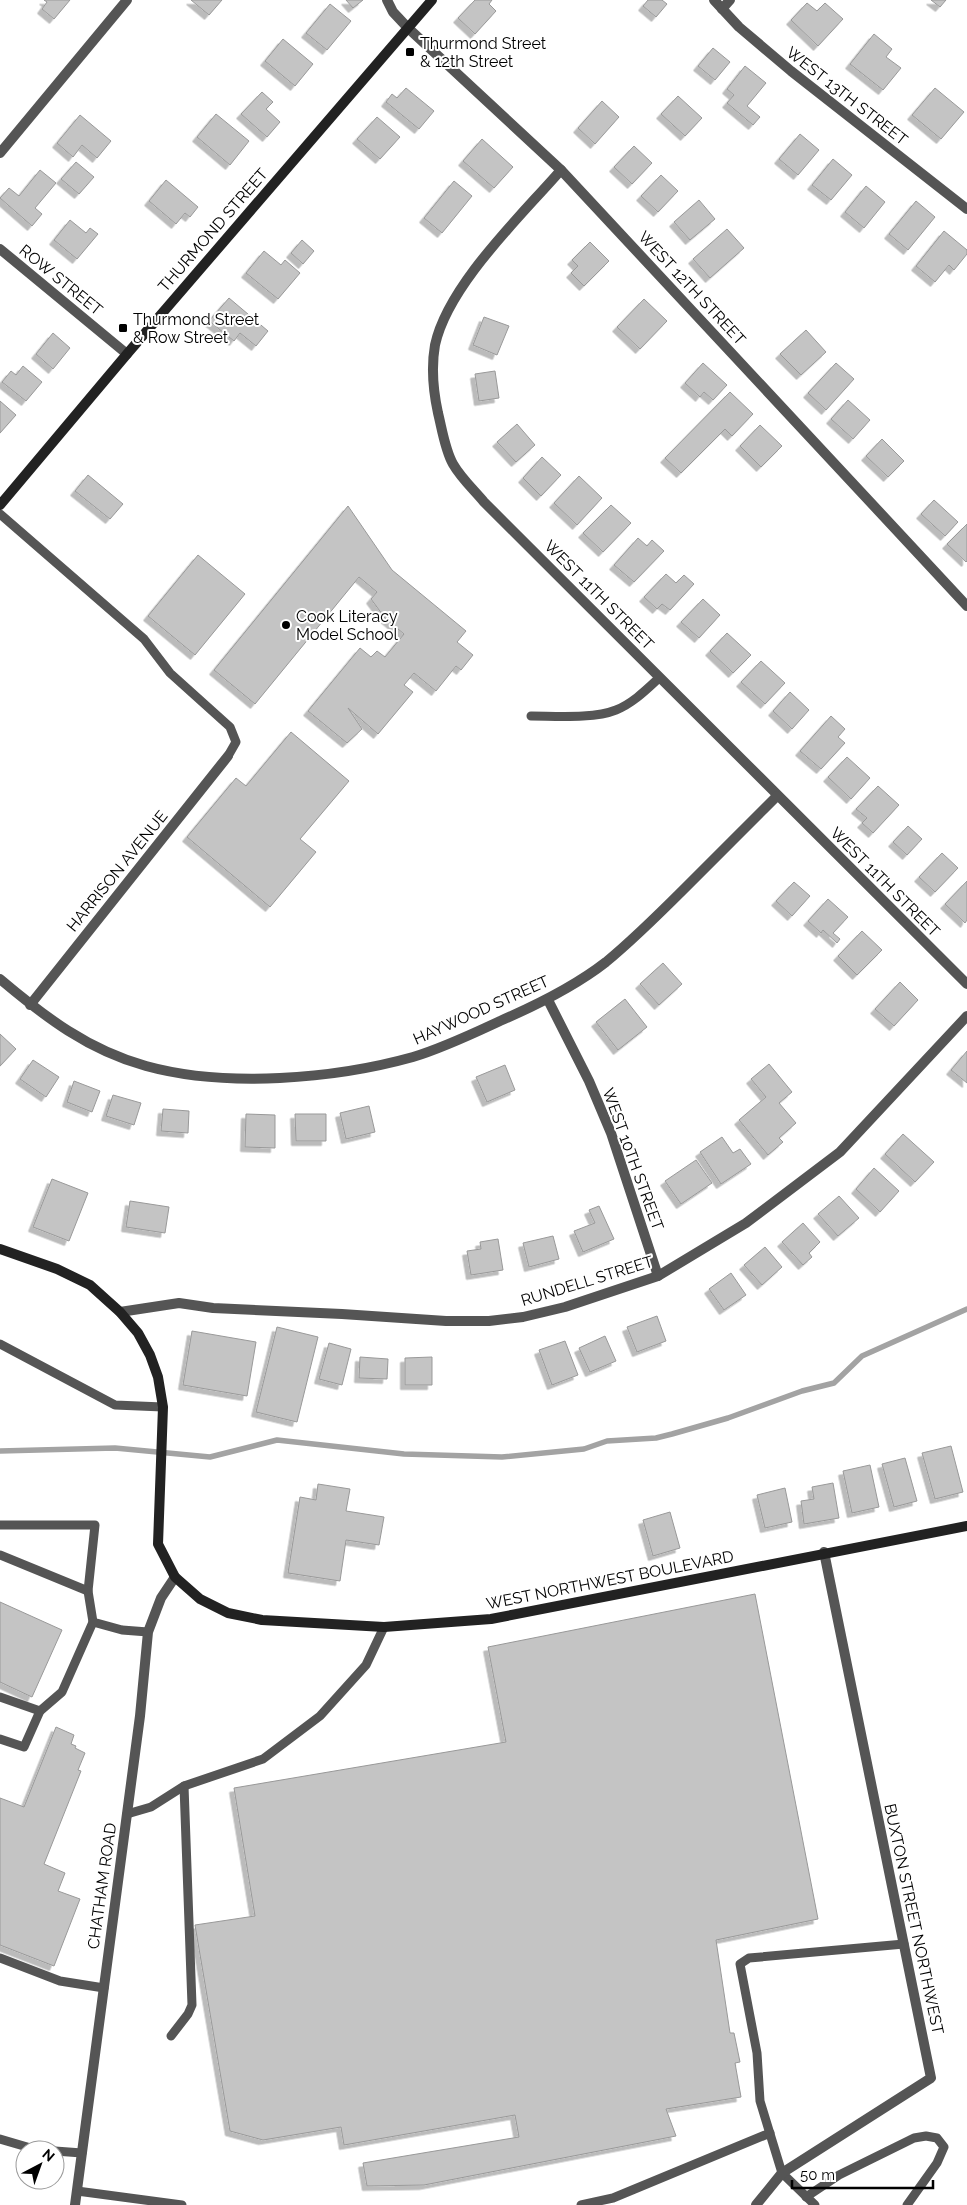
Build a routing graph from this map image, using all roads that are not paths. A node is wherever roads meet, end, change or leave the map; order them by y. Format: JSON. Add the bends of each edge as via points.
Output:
{"nodes":[{"id":1,"x":127,"y":0,"type":"edge"},
{"id":2,"x":387,"y":0,"type":"edge"},
{"id":3,"x":432,"y":0,"type":"edge"},
{"id":4,"x":714,"y":0,"type":"edge"},
{"id":5,"x":730,"y":0,"type":"edge"},
{"id":6,"x":722,"y":9,"type":"junction"},
{"id":7,"x":408,"y":28,"type":"junction"},
{"id":8,"x":0,"y":153,"type":"edge"},
{"id":9,"x":561,"y":170,"type":"junction"},
{"id":10,"x":967,"y":209,"type":"edge"},
{"id":11,"x":0,"y":250,"type":"edge"},
{"id":12,"x":127,"y":354,"type":"junction"},
{"id":13,"x":0,"y":505,"type":"edge"},
{"id":14,"x":0,"y":514,"type":"edge"},
{"id":15,"x":967,"y":606,"type":"edge"},
{"id":16,"x":659,"y":678,"type":"junction"},
{"id":17,"x":531,"y":716,"type":"dead end"},
{"id":18,"x":228,"y":756,"type":"joint"},
{"id":19,"x":777,"y":796,"type":"junction"},
{"id":20,"x":0,"y":979,"type":"edge"},
{"id":21,"x":967,"y":984,"type":"edge"},
{"id":22,"x":548,"y":1000,"type":"junction"},
{"id":23,"x":30,"y":1005,"type":"junction"},
{"id":24,"x":967,"y":1016,"type":"edge"},
{"id":25,"x":0,"y":1248,"type":"edge"},
{"id":26,"x":658,"y":1276,"type":"junction"},
{"id":27,"x":120,"y":1312,"type":"junction"},
{"id":28,"x":0,"y":1344,"type":"edge"},
{"id":29,"x":163,"y":1406,"type":"junction"},
{"id":30,"x":0,"y":1525,"type":"edge"},
{"id":31,"x":967,"y":1526,"type":"edge"},
{"id":32,"x":824,"y":1552,"type":"junction"},
{"id":33,"x":0,"y":1555,"type":"edge"},
{"id":34,"x":175,"y":1577,"type":"junction"},
{"id":35,"x":88,"y":1591,"type":"junction"},
{"id":36,"x":93,"y":1622,"type":"junction"},
{"id":37,"x":384,"y":1627,"type":"junction"},
{"id":38,"x":148,"y":1632,"type":"junction"},
{"id":39,"x":0,"y":1696,"type":"edge"},
{"id":40,"x":40,"y":1711,"type":"junction"},
{"id":41,"x":0,"y":1739,"type":"edge"},
{"id":42,"x":184,"y":1786,"type":"junction"},
{"id":43,"x":127,"y":1814,"type":"junction"},
{"id":44,"x":904,"y":1944,"type":"junction"},
{"id":45,"x":0,"y":1958,"type":"edge"},
{"id":46,"x":104,"y":1988,"type":"junction"},
{"id":47,"x":171,"y":2036,"type":"dead end"},
{"id":48,"x":770,"y":2134,"type":"junction"},
{"id":49,"x":0,"y":2139,"type":"edge"},
{"id":50,"x":15,"y":2143,"type":"edge"},
{"id":51,"x":65,"y":2152,"type":"edge"},
{"id":52,"x":82,"y":2153,"type":"junction"},
{"id":53,"x":782,"y":2173,"type":"junction"},
{"id":54,"x":77,"y":2191,"type":"junction"},
{"id":55,"x":806,"y":2196,"type":"junction"},
{"id":56,"x":75,"y":2205,"type":"edge"},
{"id":57,"x":177,"y":2205,"type":"edge"},
{"id":58,"x":182,"y":2205,"type":"edge"},
{"id":59,"x":580,"y":2205,"type":"edge"},
{"id":60,"x":756,"y":2205,"type":"edge"},
{"id":61,"x":815,"y":2205,"type":"edge"},
{"id":62,"x":907,"y":2205,"type":"edge"}],
"edges":[{"from":1,"to":8,"type":"street"},
{"from":2,"to":7,"type":"street","name":"WEST 12TH STREET"},
{"from":3,"to":7,"type":"main road","name":"THURMOND STREET"},
{"from":4,"to":6,"type":"street","name":"WEST 13TH STREET"},
{"from":5,"to":6,"type":"street"},
{"from":6,"to":10,"type":"street","name":"WEST 13TH STREET","via":[[791,71]]},
{"from":7,"to":9,"type":"street","name":"WEST 12TH STREET"},
{"from":7,"to":12,"type":"main road","name":"THURMOND STREET"},
{"from":9,"to":15,"type":"street","name":"WEST 12TH STREET"},
{"from":9,"to":16,"type":"street","name":"WEST 11TH STREET","via":[[487,254],[461,289],[436,344],[432,370],[434,395],[452,462],[462,476]]},
{"from":11,"to":12,"type":"street","name":"ROW STREET"},
{"from":12,"to":13,"type":"main road","name":"THURMOND STREET"},
{"from":14,"to":18,"type":"lane","via":[[144,639],[170,673],[230,727],[236,742]]},
{"from":16,"to":17,"type":"lane","via":[[635,700],[615,711],[591,715]]},
{"from":16,"to":19,"type":"street","name":"WEST 11TH STREET"},
{"from":18,"to":23,"type":"street","name":"HARRISON AVENUE"},
{"from":19,"to":21,"type":"street","name":"WEST 11TH STREET"},
{"from":19,"to":22,"type":"street","name":"HAYWOOD STREET","via":[[642,931],[605,963]]},
{"from":20,"to":23,"type":"street","name":"HAYWOOD STREET"},
{"from":22,"to":23,"type":"street","name":"HAYWOOD STREET","via":[[414,1056],[321,1075],[269,1078],[193,1074],[146,1066],[70,1034]]},
{"from":22,"to":26,"type":"street","name":"WEST 10TH STREET","via":[[611,1133]]},
{"from":24,"to":26,"type":"street","name":"RUNDELL STREET","via":[[840,1152],[746,1223]]},
{"from":25,"to":27,"type":"main road","name":"WEST NORTHWEST BOULEVARD","via":[[90,1285]]},
{"from":26,"to":27,"type":"street","name":"RUNDELL STREET","via":[[565,1307],[489,1321],[446,1322],[213,1308],[179,1303]]},
{"from":27,"to":29,"type":"main road","name":"WEST NORTHWEST BOULEVARD","via":[[138,1333],[150,1355]]},
{"from":28,"to":29,"type":"lane","via":[[115,1405]]},
{"from":29,"to":34,"type":"main road","name":"WEST NORTHWEST BOULEVARD","via":[[158,1544]]},
{"from":30,"to":35,"type":"lane","via":[[96,1525]]},
{"from":31,"to":32,"type":"main road","name":"WEST NORTHWEST BOULEVARD"},
{"from":32,"to":37,"type":"main road","name":"WEST NORTHWEST BOULEVARD","via":[[500,1618]]},
{"from":32,"to":44,"type":"street","name":"BUXTON STREET NORTHWEST"},
{"from":33,"to":35,"type":"lane"},
{"from":34,"to":37,"type":"main road","name":"WEST NORTHWEST BOULEVARD","via":[[200,1599],[228,1613],[262,1620]]},
{"from":34,"to":38,"type":"street","name":"CHATHAM ROAD","via":[[160,1598]]},
{"from":35,"to":36,"type":"lane"},
{"from":36,"to":38,"type":"lane","via":[[122,1630]]},
{"from":36,"to":40,"type":"lane","via":[[62,1692]]},
{"from":37,"to":42,"type":"lane","via":[[366,1665],[320,1716],[263,1759]]},
{"from":38,"to":43,"type":"street","name":"CHATHAM ROAD"},
{"from":39,"to":40,"type":"lane"},
{"from":40,"to":41,"type":"lane","via":[[24,1747]]},
{"from":42,"to":43,"type":"lane","via":[[151,1807]]},
{"from":42,"to":47,"type":"lane","via":[[192,2005]]},
{"from":43,"to":46,"type":"street","name":"CHATHAM ROAD"},
{"from":44,"to":48,"type":"lane","via":[[750,1958],[740,1964],[757,2053],[760,2101]]},
{"from":44,"to":53,"type":"street","name":"BUXTON STREET NORTHWEST","via":[[931,2078]]},
{"from":45,"to":46,"type":"lane","via":[[60,1981]]},
{"from":46,"to":52,"type":"street","name":"CHATHAM ROAD"},
{"from":48,"to":53,"type":"lane"},
{"from":48,"to":59,"type":"lane","via":[[613,2198]]},
{"from":49,"to":50,"type":"lane"},
{"from":51,"to":52,"type":"lane"},
{"from":52,"to":54,"type":"street","name":"CHATHAM ROAD"},
{"from":53,"to":55,"type":"lane"},
{"from":53,"to":60,"type":"street","name":"BUXTON STREET NORTHWEST"},
{"from":54,"to":56,"type":"street","name":"CHATHAM ROAD"},
{"from":54,"to":57,"type":"lane"},
{"from":55,"to":61,"type":"lane"},
{"from":55,"to":62,"type":"lane","via":[[839,2175],[914,2138],[937,2138],[944,2147],[937,2164]]},
{"from":57,"to":58,"type":"lane"}]}
